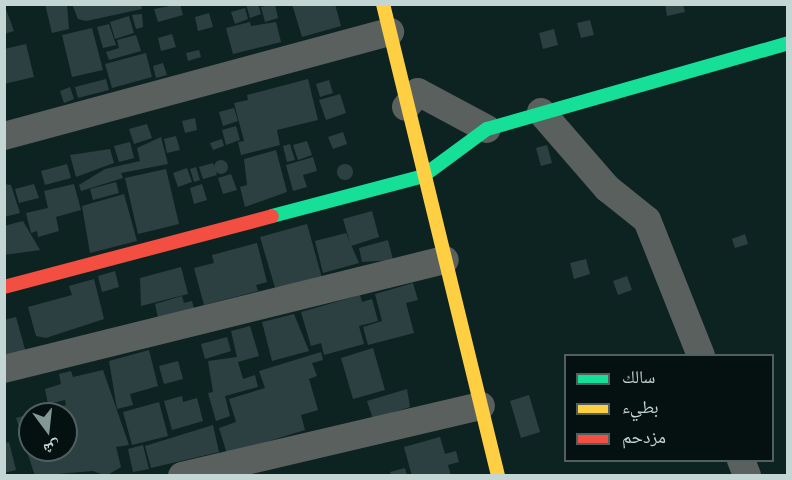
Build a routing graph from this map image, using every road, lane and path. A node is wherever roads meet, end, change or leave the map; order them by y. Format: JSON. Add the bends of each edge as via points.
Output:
{"nodes":[{"id":1,"x":383,"y":4,"type":"edge"},
{"id":2,"x":390,"y":32,"type":"junction"},
{"id":3,"x":788,"y":43,"type":"edge"},
{"id":4,"x":406,"y":107,"type":"junction"},
{"id":5,"x":541,"y":112,"type":"junction"},
{"id":6,"x":487,"y":129,"type":"junction"},
{"id":7,"x":4,"y":136,"type":"edge"},
{"id":8,"x":423,"y":176,"type":"junction"},
{"id":9,"x":446,"y":260,"type":"junction"},
{"id":10,"x":4,"y":287,"type":"edge"},
{"id":11,"x":700,"y":354,"type":"edge"},
{"id":12,"x":4,"y":369,"type":"edge"},
{"id":13,"x":481,"y":406,"type":"junction"},
{"id":14,"x":182,"y":476,"type":"edge"},
{"id":15,"x":498,"y":476,"type":"edge"}],
"edges":[{"from":1,"to":2,"type":"street"},
{"from":2,"to":4,"type":"street"},
{"from":2,"to":7,"type":"street"},
{"from":3,"to":5,"type":"street"},
{"from":4,"to":6,"type":"street","via":[[418,92]]},
{"from":4,"to":8,"type":"street"},
{"from":5,"to":6,"type":"street"},
{"from":5,"to":11,"type":"street","via":[[607,188],[647,220]]},
{"from":6,"to":8,"type":"street"},
{"from":8,"to":9,"type":"street"},
{"from":8,"to":10,"type":"street"},
{"from":9,"to":12,"type":"street"},
{"from":9,"to":13,"type":"street"},
{"from":13,"to":14,"type":"street"},
{"from":13,"to":15,"type":"street"}]}
